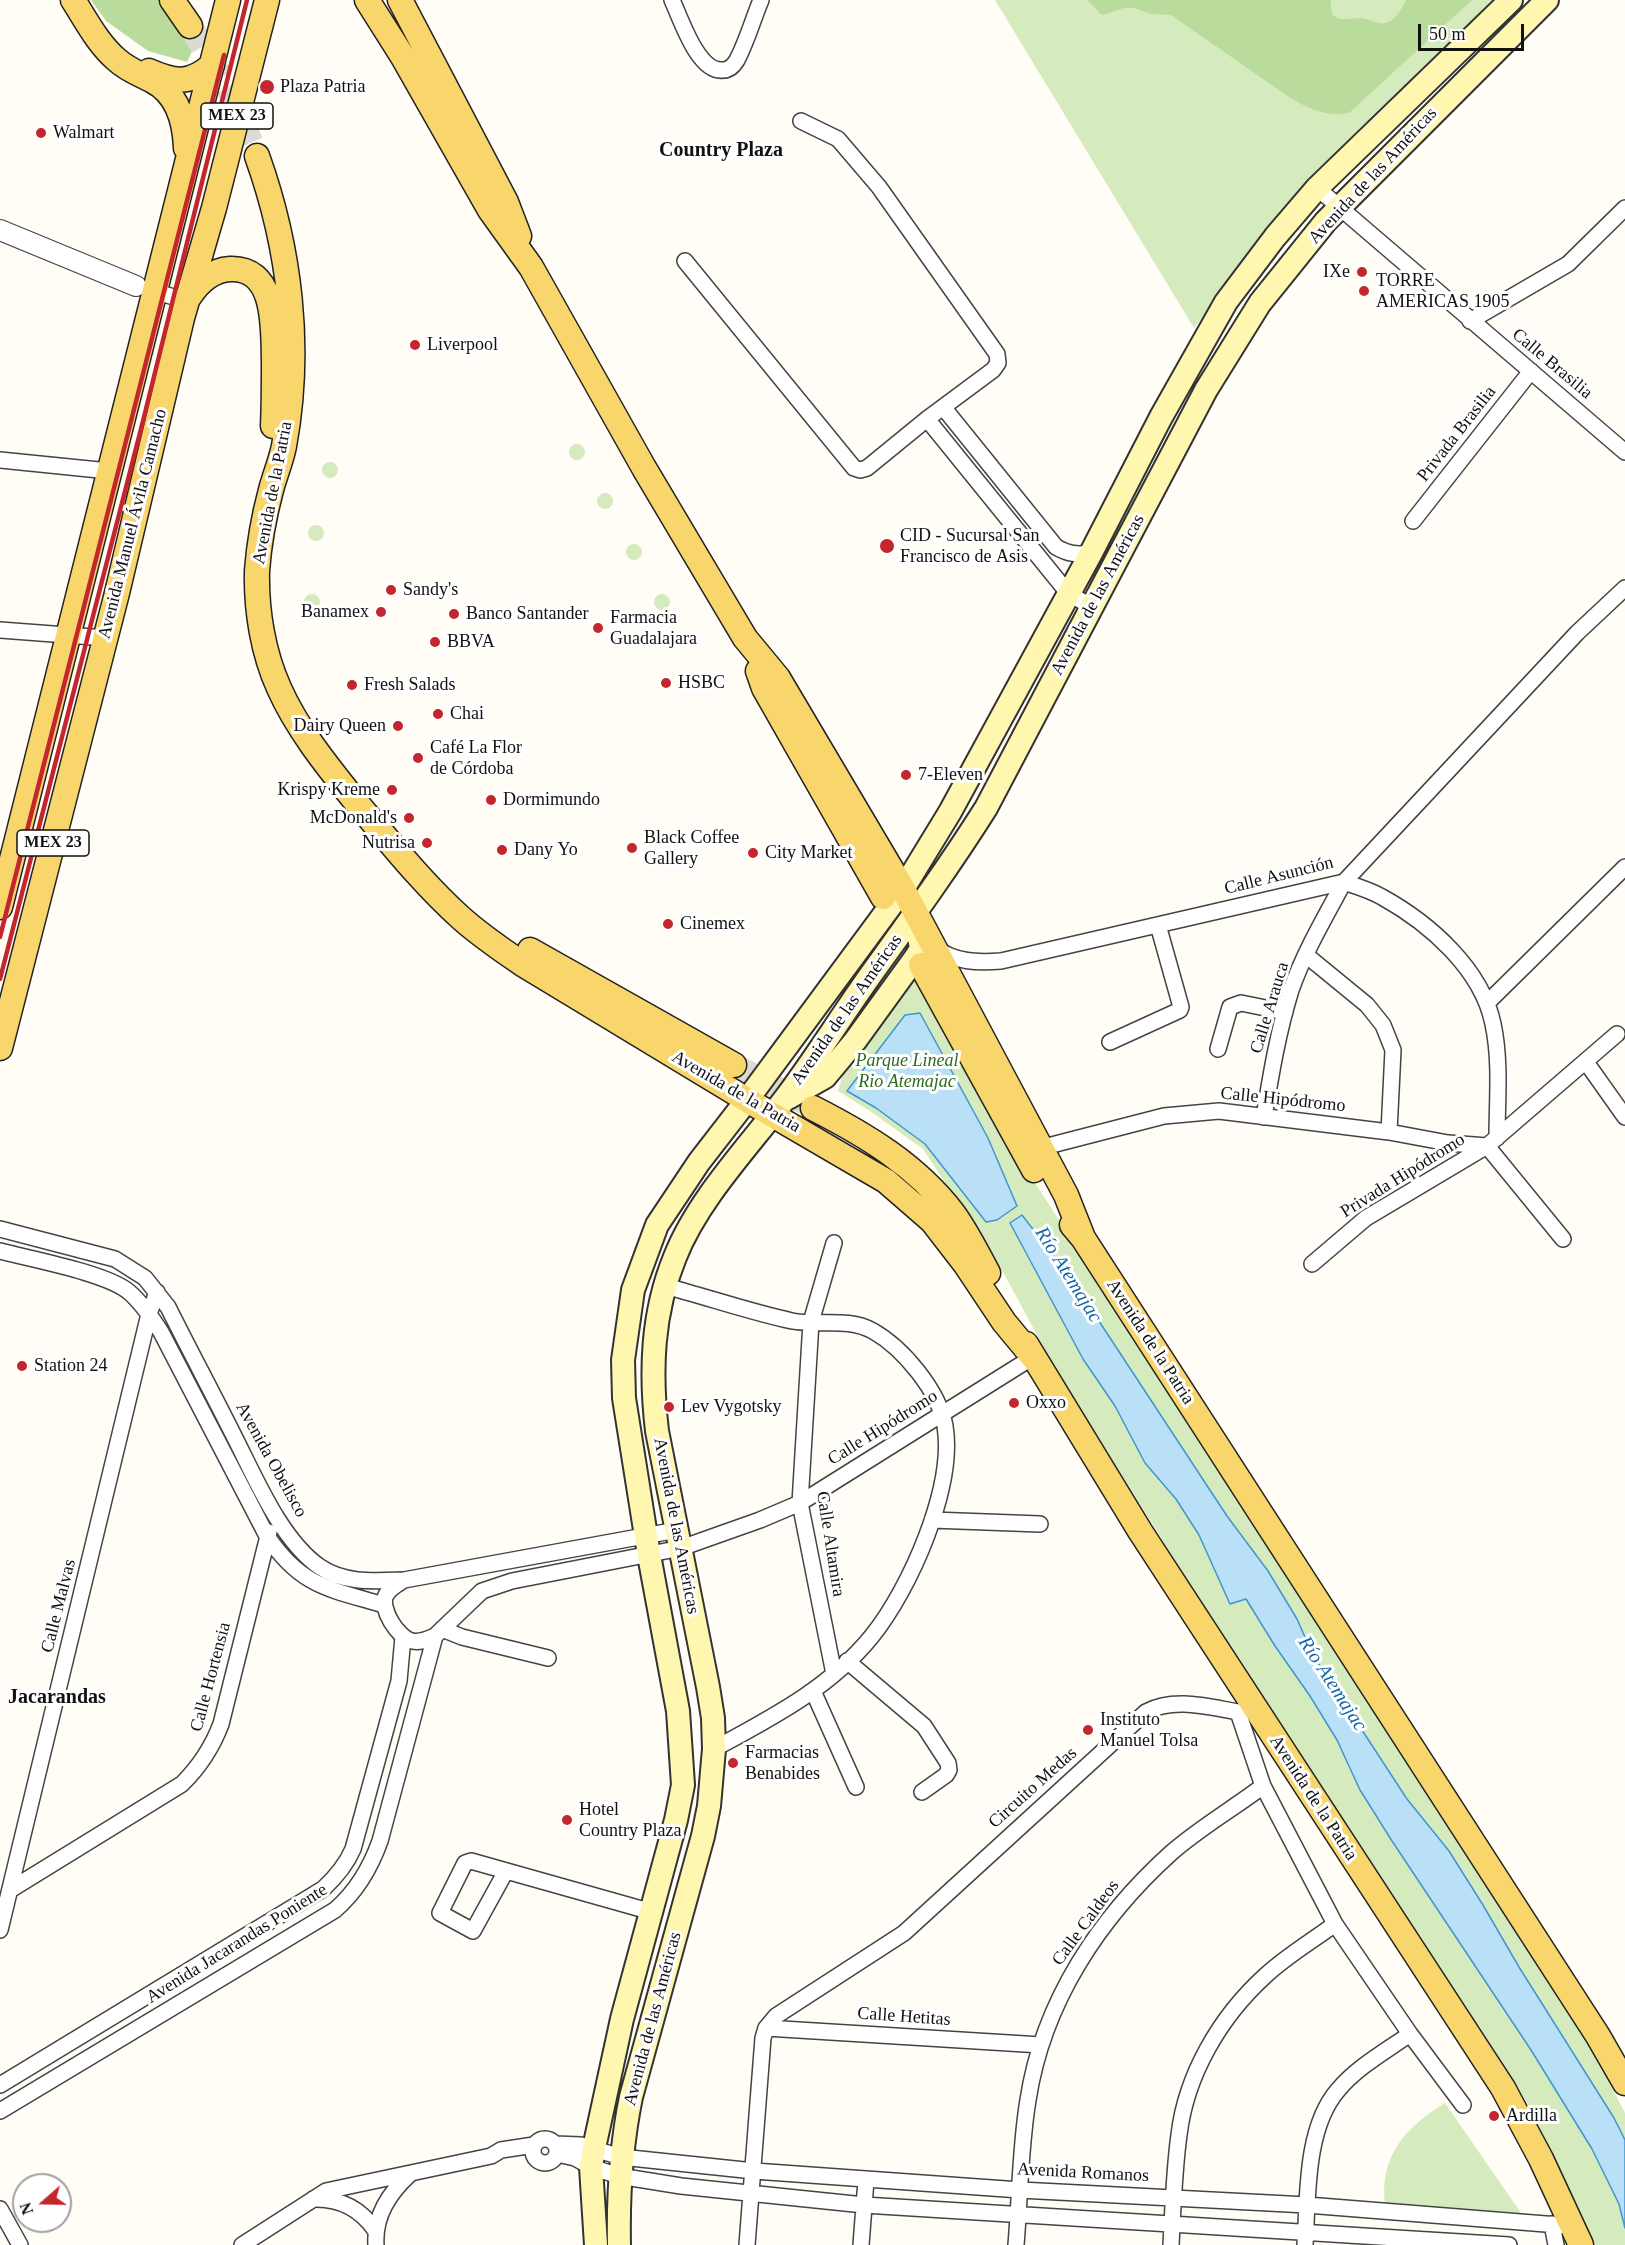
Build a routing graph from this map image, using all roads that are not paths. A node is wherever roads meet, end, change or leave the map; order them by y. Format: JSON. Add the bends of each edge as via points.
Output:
{"nodes":[{"id":1,"x":73,"y":0,"type":"edge"},
{"id":2,"x":81,"y":0,"type":"edge"},
{"id":3,"x":172,"y":0,"type":"edge"},
{"id":4,"x":228,"y":0,"type":"edge"},
{"id":5,"x":267,"y":0,"type":"edge"},
{"id":6,"x":367,"y":0,"type":"edge"},
{"id":7,"x":400,"y":0,"type":"edge"},
{"id":8,"x":672,"y":0,"type":"edge"},
{"id":9,"x":761,"y":0,"type":"edge"},
{"id":10,"x":1511,"y":0,"type":"edge"},
{"id":11,"x":1547,"y":0,"type":"edge"},
{"id":12,"x":190,"y":26,"type":"tunnel mouth"},
{"id":13,"x":212,"y":65,"type":"junction"},
{"id":14,"x":801,"y":121,"type":"dead end"},
{"id":15,"x":257,"y":156,"type":"tunnel mouth"},
{"id":16,"x":186,"y":160,"type":"junction"},
{"id":17,"x":1317,"y":188,"type":"junction"},
{"id":18,"x":1302,"y":206,"type":"junction"},
{"id":19,"x":1339,"y":208,"type":"junction"},
{"id":20,"x":1625,"y":208,"type":"edge"},
{"id":21,"x":0,"y":230,"type":"edge"},
{"id":22,"x":1300,"y":255,"type":"junction"},
{"id":23,"x":686,"y":261,"type":"dead end"},
{"id":24,"x":531,"y":267,"type":"junction"},
{"id":25,"x":145,"y":289,"type":"junction"},
{"id":26,"x":187,"y":301,"type":"junction"},
{"id":27,"x":1470,"y":321,"type":"junction"},
{"id":28,"x":1531,"y":371,"type":"junction"},
{"id":29,"x":943,"y":407,"type":"junction"},
{"id":30,"x":927,"y":419,"type":"junction"},
{"id":31,"x":1625,"y":452,"type":"edge"},
{"id":32,"x":0,"y":460,"type":"edge"},
{"id":33,"x":109,"y":471,"type":"junction"},
{"id":34,"x":1000,"y":480,"type":"junction"},
{"id":35,"x":271,"y":489,"type":"junction"},
{"id":36,"x":986,"y":491,"type":"junction"},
{"id":37,"x":1413,"y":521,"type":"dead end"},
{"id":38,"x":1090,"y":553,"type":"junction"},
{"id":39,"x":1625,"y":588,"type":"edge"},
{"id":40,"x":1068,"y":593,"type":"junction"},
{"id":41,"x":1092,"y":607,"type":"junction"},
{"id":42,"x":0,"y":630,"type":"edge"},
{"id":43,"x":69,"y":636,"type":"junction"},
{"id":44,"x":106,"y":638,"type":"junction"},
{"id":45,"x":1625,"y":867,"type":"edge"},
{"id":46,"x":1344,"y":882,"type":"junction"},
{"id":47,"x":431,"y":889,"type":"junction"},
{"id":48,"x":893,"y":893,"type":"junction"},
{"id":49,"x":0,"y":907,"type":"edge"},
{"id":50,"x":915,"y":914,"type":"junction"},
{"id":51,"x":1158,"y":925,"type":"junction"},
{"id":52,"x":1306,"y":955,"type":"junction"},
{"id":53,"x":927,"y":956,"type":"junction"},
{"id":54,"x":1487,"y":1003,"type":"junction"},
{"id":55,"x":1285,"y":1012,"type":"junction"},
{"id":56,"x":1617,"y":1034,"type":"dead end"},
{"id":57,"x":1110,"y":1042,"type":"dead end"},
{"id":58,"x":0,"y":1048,"type":"edge"},
{"id":59,"x":1218,"y":1049,"type":"dead end"},
{"id":60,"x":1586,"y":1062,"type":"junction"},
{"id":61,"x":734,"y":1065,"type":"tunnel mouth"},
{"id":62,"x":747,"y":1100,"type":"junction"},
{"id":63,"x":779,"y":1107,"type":"junction"},
{"id":64,"x":813,"y":1108,"type":"tunnel mouth"},
{"id":65,"x":1264,"y":1117,"type":"junction"},
{"id":66,"x":1625,"y":1117,"type":"edge"},
{"id":67,"x":1389,"y":1132,"type":"junction"},
{"id":68,"x":1492,"y":1142,"type":"junction"},
{"id":69,"x":1040,"y":1148,"type":"junction"},
{"id":70,"x":0,"y":1229,"type":"edge"},
{"id":71,"x":1083,"y":1238,"type":"junction"},
{"id":72,"x":1563,"y":1239,"type":"dead end"},
{"id":73,"x":834,"y":1243,"type":"dead end"},
{"id":74,"x":0,"y":1251,"type":"edge"},
{"id":75,"x":1312,"y":1264,"type":"dead end"},
{"id":76,"x":665,"y":1286,"type":"junction"},
{"id":77,"x":157,"y":1292,"type":"junction"},
{"id":78,"x":149,"y":1314,"type":"junction"},
{"id":79,"x":810,"y":1322,"type":"junction"},
{"id":80,"x":1033,"y":1357,"type":"junction"},
{"id":81,"x":942,"y":1414,"type":"junction"},
{"id":82,"x":801,"y":1503,"type":"junction"},
{"id":83,"x":275,"y":1515,"type":"junction"},
{"id":84,"x":932,"y":1520,"type":"junction"},
{"id":85,"x":1040,"y":1524,"type":"dead end"},
{"id":86,"x":267,"y":1536,"type":"junction"},
{"id":87,"x":679,"y":1539,"type":"junction"},
{"id":88,"x":648,"y":1546,"type":"junction"},
{"id":89,"x":472,"y":1568,"type":"junction"},
{"id":90,"x":404,"y":1580,"type":"junction"},
{"id":91,"x":482,"y":1591,"type":"junction"},
{"id":92,"x":384,"y":1605,"type":"junction"},
{"id":93,"x":439,"y":1632,"type":"junction"},
{"id":94,"x":403,"y":1637,"type":"junction"},
{"id":95,"x":548,"y":1658,"type":"dead end"},
{"id":96,"x":847,"y":1661,"type":"junction"},
{"id":97,"x":834,"y":1674,"type":"junction"},
{"id":98,"x":813,"y":1691,"type":"junction"},
{"id":99,"x":1241,"y":1703,"type":"junction"},
{"id":100,"x":714,"y":1749,"type":"junction"},
{"id":101,"x":1263,"y":1786,"type":"junction"},
{"id":102,"x":856,"y":1787,"type":"dead end"},
{"id":103,"x":922,"y":1792,"type":"dead end"},
{"id":104,"x":506,"y":1871,"type":"junction"},
{"id":105,"x":10,"y":1890,"type":"junction"},
{"id":106,"x":652,"y":1912,"type":"junction"},
{"id":107,"x":1335,"y":1924,"type":"junction"},
{"id":108,"x":0,"y":1930,"type":"edge"},
{"id":109,"x":249,"y":1934,"type":"junction"},
{"id":110,"x":262,"y":1954,"type":"junction"},
{"id":111,"x":766,"y":2028,"type":"junction"},
{"id":112,"x":1410,"y":2034,"type":"junction"},
{"id":113,"x":1041,"y":2045,"type":"junction"},
{"id":114,"x":1625,"y":2083,"type":"edge"},
{"id":115,"x":0,"y":2085,"type":"edge"},
{"id":116,"x":1463,"y":2105,"type":"dead end"},
{"id":117,"x":0,"y":2111,"type":"edge"},
{"id":118,"x":593,"y":2157,"type":"junction"},
{"id":119,"x":620,"y":2167,"type":"junction"},
{"id":120,"x":754,"y":2171,"type":"junction"},
{"id":121,"x":410,"y":2174,"type":"junction"},
{"id":122,"x":866,"y":2180,"type":"junction"},
{"id":123,"x":1020,"y":2190,"type":"junction"},
{"id":124,"x":752,"y":2193,"type":"junction"},
{"id":125,"x":1174,"y":2198,"type":"junction"},
{"id":126,"x":313,"y":2199,"type":"junction"},
{"id":127,"x":864,"y":2205,"type":"junction"},
{"id":128,"x":1307,"y":2205,"type":"junction"},
{"id":129,"x":0,"y":2209,"type":"edge"},
{"id":130,"x":1018,"y":2215,"type":"junction"},
{"id":131,"x":1438,"y":2216,"type":"junction"},
{"id":132,"x":1172,"y":2224,"type":"junction"},
{"id":133,"x":1568,"y":2232,"type":"edge"},
{"id":134,"x":375,"y":2238,"type":"edge"},
{"id":135,"x":1305,"y":2239,"type":"edge"},
{"id":136,"x":1437,"y":2243,"type":"edge"},
{"id":137,"x":20,"y":2245,"type":"edge"},
{"id":138,"x":242,"y":2245,"type":"edge"},
{"id":139,"x":596,"y":2245,"type":"edge"},
{"id":140,"x":619,"y":2245,"type":"edge"},
{"id":141,"x":747,"y":2245,"type":"edge"},
{"id":142,"x":861,"y":2245,"type":"edge"},
{"id":143,"x":1016,"y":2245,"type":"edge"},
{"id":144,"x":1171,"y":2245,"type":"edge"},
{"id":145,"x":1509,"y":2245,"type":"edge"},
{"id":146,"x":1556,"y":2245,"type":"edge"}],
"edges":[{"from":1,"to":16,"type":"main road","via":[[115,59],[154,81],[172,98],[183,122]]},
{"from":2,"to":13,"type":"main road","via":[[108,42],[144,69],[183,80],[198,76]]},
{"from":3,"to":12,"type":"main road"},
{"from":4,"to":13,"type":"main road","name":"Avenida Manuel Ávila Camacho","number":"MEX 23"},
{"from":5,"to":26,"type":"main road","name":"Avenida Manuel Ávila Camacho","number":"MEX 23"},
{"from":6,"to":24,"type":"main road","name":"Avenida de la Patria","via":[[490,210]]},
{"from":7,"to":24,"type":"main road","via":[[506,201]]},
{"from":8,"to":9,"type":"street","via":[[700,60],[719,71],[736,62]]},
{"from":10,"to":17,"type":"main road","name":"Avenida de las Américas"},
{"from":11,"to":19,"type":"main road","name":"Avenida de las Américas"},
{"from":13,"to":16,"type":"main road","name":"Avenida Manuel Ávila Camacho","number":"MEX 23"},
{"from":14,"to":29,"type":"street","via":[[838,139],[879,187],[997,354],[998,363],[993,370]]},
{"from":15,"to":35,"type":"main road","name":"Avenida de la Patria","via":[[281,242],[292,333],[289,417]]},
{"from":16,"to":25,"type":"main road","name":"Avenida Manuel Ávila Camacho","number":"MEX 23"},
{"from":17,"to":18,"type":"main road","name":"Avenida de las Américas"},
{"from":17,"to":19,"type":"street","name":"Calle Brasilia"},
{"from":18,"to":22,"type":"main road","via":[[1305,232]]},
{"from":18,"to":38,"type":"main road","name":"Avenida de las Américas","via":[[1255,262],[1211,327]]},
{"from":19,"to":22,"type":"main road","name":"Avenida de las Américas"},
{"from":19,"to":27,"type":"street","name":"Calle Brasilia"},
{"from":20,"to":27,"type":"street","via":[[1568,264]]},
{"from":21,"to":25,"type":"street"},
{"from":22,"to":41,"type":"main road","name":"Avenida de las Américas","via":[[1260,303],[1206,390]]},
{"from":23,"to":30,"type":"street","via":[[854,468],[867,468]]},
{"from":24,"to":48,"type":"main road","name":"Avenida de la Patria","via":[[745,638],[764,688]]},
{"from":25,"to":26,"type":"street"},
{"from":25,"to":33,"type":"main road","name":"Avenida Manuel Ávila Camacho","number":"MEX 23"},
{"from":26,"to":35,"type":"main road","via":[[203,280],[227,269],[254,277],[268,297],[273,324]]},
{"from":26,"to":44,"type":"main road","name":"Avenida Manuel Ávila Camacho","number":"MEX 23"},
{"from":27,"to":28,"type":"street","name":"Calle Brasilia"},
{"from":28,"to":31,"type":"street","name":"Calle Brasilia"},
{"from":28,"to":37,"type":"street","name":"Privada Brasilia"},
{"from":29,"to":30,"type":"street"},
{"from":29,"to":34,"type":"street"},
{"from":30,"to":36,"type":"street"},
{"from":32,"to":33,"type":"street"},
{"from":33,"to":43,"type":"main road","name":"Avenida Manuel Ávila Camacho","number":"MEX 23"},
{"from":34,"to":36,"type":"street"},
{"from":34,"to":38,"type":"street","via":[[1056,547],[1067,553]]},
{"from":35,"to":47,"type":"main road","name":"Avenida de la Patria","via":[[257,573],[263,638],[279,689],[333,773]]},
{"from":36,"to":40,"type":"street"},
{"from":38,"to":40,"type":"main road","name":"Avenida de las Américas"},
{"from":39,"to":46,"type":"street","name":"Calle Asunción","via":[[1577,633]]},
{"from":40,"to":41,"type":"street"},
{"from":40,"to":48,"type":"main road","name":"Avenida de las Américas","via":[[950,812]]},
{"from":41,"to":50,"type":"main road","name":"Avenida de las Américas","via":[[986,808]]},
{"from":42,"to":43,"type":"street"},
{"from":43,"to":44,"type":"street"},
{"from":43,"to":49,"type":"main road","name":"Avenida Manuel Ávila Camacho","number":"MEX 23"},
{"from":44,"to":58,"type":"main road","name":"Avenida Manuel Ávila Camacho","number":"MEX 23"},
{"from":45,"to":54,"type":"street"},
{"from":46,"to":51,"type":"street","name":"Calle Asunción"},
{"from":46,"to":52,"type":"street","name":"Calle Arauca"},
{"from":46,"to":54,"type":"street","via":[[1382,897],[1435,934],[1459,958]]},
{"from":47,"to":61,"type":"main road","name":"Avenida de la Patria","via":[[516,943]]},
{"from":47,"to":62,"type":"main road","name":"Avenida de la Patria","via":[[462,919],[524,965]]},
{"from":48,"to":50,"type":"main road","name":"Avenida de la Patria"},
{"from":48,"to":62,"type":"main road","name":"Avenida de las Américas"},
{"from":50,"to":53,"type":"main road","name":"Avenida de la Patria"},
{"from":50,"to":63,"type":"main road","name":"Avenida de las Américas"},
{"from":51,"to":53,"type":"street","name":"Calle Asunción","via":[[1001,961],[966,962]]},
{"from":51,"to":57,"type":"street","via":[[1180,1010]]},
{"from":52,"to":55,"type":"street","name":"Calle Arauca"},
{"from":52,"to":67,"type":"street","via":[[1367,1005],[1383,1025],[1393,1050]]},
{"from":53,"to":69,"type":"main road","name":"Avenida de la Patria"},
{"from":53,"to":71,"type":"main road","name":"Avenida de la Patria","via":[[1031,1165],[1053,1202]]},
{"from":54,"to":68,"type":"street","via":[[1497,1059]]},
{"from":55,"to":59,"type":"street","via":[[1241,1003],[1230,1007]]},
{"from":55,"to":65,"type":"street","name":"Calle Arauca"},
{"from":56,"to":60,"type":"street","name":"Privada Hipódromo"},
{"from":60,"to":66,"type":"street"},
{"from":60,"to":68,"type":"street","name":"Privada Hipódromo"},
{"from":62,"to":63,"type":"main road","name":"Avenida de la Patria"},
{"from":62,"to":88,"type":"main road","name":"Avenida de las Américas","via":[[657,1225],[633,1290],[623,1360],[624,1398]]},
{"from":63,"to":76,"type":"main road","name":"Avenida de las Américas","via":[[695,1217],[674,1257]]},
{"from":63,"to":80,"type":"main road","name":"Avenida de la Patria","via":[[886,1181],[932,1221]]},
{"from":64,"to":80,"type":"main road","name":"Avenida de la Patria","via":[[891,1153],[940,1198],[966,1233]]},
{"from":65,"to":67,"type":"street","name":"Calle Hipódromo"},
{"from":65,"to":69,"type":"street","name":"Calle Hipódromo","via":[[1220,1111],[1164,1116]]},
{"from":67,"to":68,"type":"street","name":"Calle Hipódromo","via":[[1448,1143]]},
{"from":68,"to":72,"type":"street","name":"Privada Hipódromo"},
{"from":68,"to":75,"type":"street","name":"Privada Hipódromo","via":[[1366,1218]]},
{"from":69,"to":71,"type":"main road","name":"Avenida de la Patria"},
{"from":70,"to":77,"type":"street","name":"Avenida Obelisco","via":[[115,1259],[145,1278]]},
{"from":71,"to":114,"type":"main road","name":"Avenida de la Patria"},
{"from":73,"to":79,"type":"street","name":"Calle Altamira"},
{"from":74,"to":78,"type":"street","name":"Avenida Obelisco","via":[[99,1277],[127,1290]]},
{"from":76,"to":79,"type":"street","via":[[793,1321]]},
{"from":76,"to":87,"type":"main road","name":"Avenida de las Américas","via":[[655,1333],[653,1391]]},
{"from":77,"to":78,"type":"street","name":"Calle Malvas"},
{"from":77,"to":83,"type":"street","name":"Avenida Obelisco"},
{"from":78,"to":86,"type":"street","name":"Avenida Obelisco"},
{"from":78,"to":105,"type":"street","name":"Calle Malvas"},
{"from":79,"to":81,"type":"street","via":[[850,1323],[871,1330],[892,1344],[912,1363]]},
{"from":79,"to":82,"type":"street","name":"Calle Altamira"},
{"from":80,"to":81,"type":"street","name":"Calle Hipódromo"},
{"from":80,"to":99,"type":"main road","name":"Avenida de la Patria"},
{"from":81,"to":82,"type":"street","name":"Calle Hipódromo"},
{"from":81,"to":84,"type":"street","via":[[947,1446]]},
{"from":82,"to":87,"type":"street","name":"Calle Hipódromo","via":[[760,1520]]},
{"from":82,"to":97,"type":"street","name":"Calle Altamira"},
{"from":83,"to":86,"type":"street","name":"Calle Hortensia"},
{"from":83,"to":90,"type":"street","name":"Avenida Obelisco","via":[[320,1567],[340,1577]]},
{"from":84,"to":85,"type":"street"},
{"from":84,"to":96,"type":"street","via":[[911,1573],[888,1612],[872,1637]]},
{"from":86,"to":92,"type":"street","name":"Avenida Obelisco","via":[[278,1553],[306,1579],[339,1594]]},
{"from":86,"to":105,"type":"street","name":"Calle Hortensia","via":[[221,1724],[199,1767],[182,1784]]},
{"from":87,"to":88,"type":"street","name":"Avenida Obelisco"},
{"from":87,"to":100,"type":"main road","name":"Avenida de las Américas","via":[[708,1687]]},
{"from":88,"to":89,"type":"street","name":"Avenida Obelisco"},
{"from":88,"to":91,"type":"street","name":"Avenida Obelisco"},
{"from":88,"to":106,"type":"main road","name":"Avenida de las Américas","via":[[678,1711],[683,1785]]},
{"from":89,"to":90,"type":"street","name":"Avenida Obelisco"},
{"from":89,"to":91,"type":"street","via":[[482,1576]]},
{"from":90,"to":92,"type":"street","via":[[387,1593]]},
{"from":91,"to":93,"type":"street","name":"Avenida Obelisco"},
{"from":92,"to":94,"type":"street"},
{"from":93,"to":94,"type":"street","via":[[419,1642]]},
{"from":93,"to":95,"type":"street"},
{"from":93,"to":110,"type":"street","name":"Avenida Jacarandas Poniente","via":[[372,1862],[360,1883],[335,1910]]},
{"from":94,"to":109,"type":"street","name":"Avenida Jacarandas Poniente","via":[[399,1681],[348,1861],[323,1889]]},
{"from":96,"to":97,"type":"street"},
{"from":96,"to":103,"type":"street","via":[[924,1726],[948,1763],[946,1775]]},
{"from":97,"to":98,"type":"street"},
{"from":98,"to":100,"type":"street"},
{"from":98,"to":102,"type":"street"},
{"from":99,"to":101,"type":"street"},
{"from":99,"to":111,"type":"street","name":"Circuito Medas","via":[[1171,1704],[1146,1712],[904,1933],[776,2016]]},
{"from":99,"to":133,"type":"main road","name":"Avenida de la Patria","via":[[1503,2088],[1537,2150]]},
{"from":100,"to":119,"type":"main road","name":"Avenida de las Américas","via":[[703,1836],[631,2097]]},
{"from":101,"to":107,"type":"street"},
{"from":101,"to":113,"type":"street","name":"Calle Caldeos","via":[[1173,1851],[1107,1921],[1065,1986]]},
{"from":104,"to":104,"type":"street","via":[[471,1861],[465,1863],[440,1913],[473,1931]]},
{"from":104,"to":106,"type":"street"},
{"from":105,"to":108,"type":"street","name":"Calle Malvas"},
{"from":106,"to":118,"type":"main road","name":"Avenida de las Américas","via":[[622,2019]]},
{"from":107,"to":112,"type":"street"},
{"from":107,"to":125,"type":"street","via":[[1266,1975],[1212,2040],[1187,2099],[1179,2133]]},
{"from":109,"to":110,"type":"street"},
{"from":109,"to":115,"type":"street","name":"Avenida Jacarandas Poniente"},
{"from":110,"to":117,"type":"street","name":"Avenida Jacarandas Poniente"},
{"from":111,"to":113,"type":"street","name":"Calle Hetitas"},
{"from":111,"to":120,"type":"street"},
{"from":112,"to":116,"type":"street"},
{"from":112,"to":128,"type":"street","via":[[1356,2073],[1327,2105],[1312,2150]]},
{"from":113,"to":123,"type":"street","name":"Calle Caldeos","via":[[1028,2100]]},
{"from":118,"to":119,"type":"street","name":"Avenida Romanos"},
{"from":118,"to":121,"type":"street","name":"Avenida Romanos","via":[[575,2158],[544,2139],[538,2141],[534,2151],[501,2150],[491,2156]]},
{"from":118,"to":139,"type":"main road","name":"Avenida de las Américas"},
{"from":119,"to":120,"type":"street","name":"Avenida Romanos"},
{"from":119,"to":124,"type":"street","name":"Avenida Romanos","via":[[681,2186]]},
{"from":119,"to":140,"type":"main road","name":"Avenida de las Américas"},
{"from":120,"to":122,"type":"street","name":"Avenida Romanos"},
{"from":120,"to":124,"type":"street"},
{"from":121,"to":126,"type":"street","via":[[326,2191]]},
{"from":121,"to":134,"type":"street","via":[[388,2199]]},
{"from":122,"to":123,"type":"street","name":"Avenida Romanos"},
{"from":122,"to":127,"type":"street"},
{"from":123,"to":125,"type":"street","name":"Avenida Romanos"},
{"from":123,"to":130,"type":"street","name":"Calle Caldeos"},
{"from":124,"to":127,"type":"street","name":"Avenida Romanos"},
{"from":124,"to":141,"type":"street"},
{"from":125,"to":128,"type":"street","name":"Avenida Romanos"},
{"from":125,"to":132,"type":"street"},
{"from":126,"to":134,"type":"street","via":[[334,2200],[353,2208],[369,2222]]},
{"from":126,"to":138,"type":"street"},
{"from":127,"to":130,"type":"street","name":"Avenida Romanos"},
{"from":127,"to":142,"type":"street"},
{"from":128,"to":131,"type":"street","name":"Avenida Romanos"},
{"from":128,"to":135,"type":"street"},
{"from":129,"to":137,"type":"street"},
{"from":130,"to":132,"type":"street","name":"Avenida Romanos"},
{"from":130,"to":143,"type":"street","name":"Calle Caldeos"},
{"from":131,"to":133,"type":"street","name":"Avenida Romanos"},
{"from":131,"to":136,"type":"street"},
{"from":132,"to":135,"type":"street","name":"Avenida Romanos"},
{"from":132,"to":144,"type":"street"},
{"from":133,"to":146,"type":"street"},
{"from":135,"to":136,"type":"street","name":"Avenida Romanos"},
{"from":136,"to":145,"type":"street","name":"Avenida Romanos"}]}
